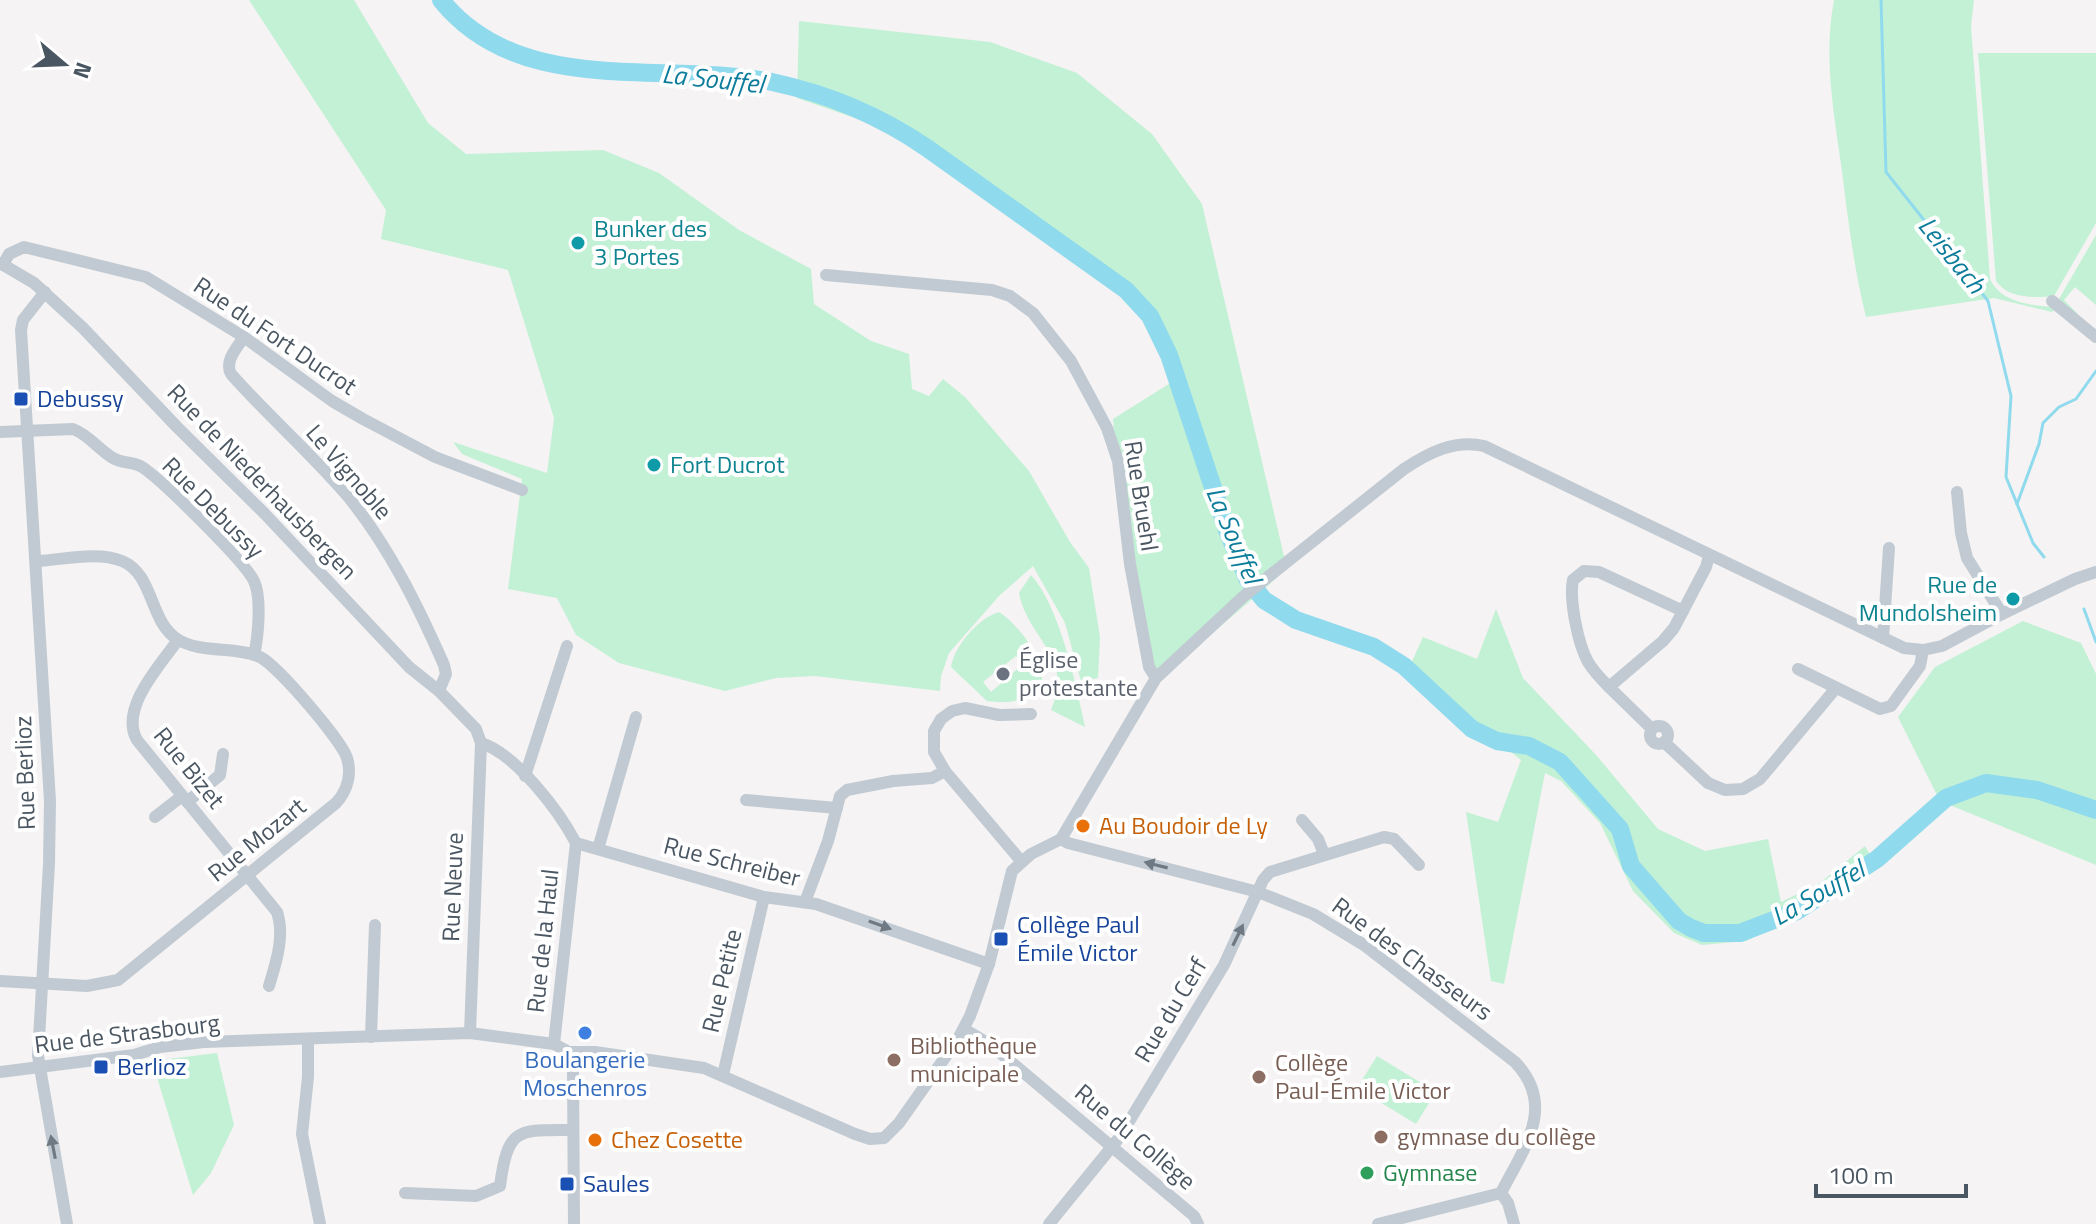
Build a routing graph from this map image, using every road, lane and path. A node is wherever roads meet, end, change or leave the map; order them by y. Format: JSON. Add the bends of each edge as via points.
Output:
{"nodes":[{"id":1,"x":1,"y":264,"type":"edge"},
{"id":2,"x":826,"y":275,"type":"dead end"},
{"id":3,"x":45,"y":292,"type":"junction"},
{"id":4,"x":2052,"y":301,"type":"dead end"},
{"id":5,"x":244,"y":337,"type":"junction"},
{"id":6,"x":2096,"y":337,"type":"edge"},
{"id":7,"x":29,"y":430,"type":"junction"},
{"id":8,"x":0,"y":432,"type":"edge"},
{"id":9,"x":522,"y":490,"type":"dead end"},
{"id":10,"x":1957,"y":492,"type":"dead end"},
{"id":11,"x":1889,"y":548,"type":"dead end"},
{"id":12,"x":1709,"y":556,"type":"junction"},
{"id":13,"x":37,"y":561,"type":"junction"},
{"id":14,"x":2096,"y":572,"type":"edge"},
{"id":15,"x":1683,"y":611,"type":"junction"},
{"id":16,"x":2002,"y":614,"type":"junction"},
{"id":17,"x":1883,"y":638,"type":"junction"},
{"id":18,"x":178,"y":640,"type":"junction"},
{"id":19,"x":567,"y":646,"type":"dead end"},
{"id":20,"x":1923,"y":650,"type":"junction"},
{"id":21,"x":254,"y":655,"type":"junction"},
{"id":22,"x":1798,"y":669,"type":"dead end"},
{"id":23,"x":1156,"y":678,"type":"junction"},
{"id":24,"x":1609,"y":687,"type":"junction"},
{"id":25,"x":1836,"y":688,"type":"junction"},
{"id":26,"x":439,"y":691,"type":"junction"},
{"id":27,"x":1031,"y":714,"type":"dead end"},
{"id":28,"x":636,"y":717,"type":"dead end"},
{"id":29,"x":481,"y":743,"type":"junction"},
{"id":30,"x":500,"y":753,"type":"junction"},
{"id":31,"x":223,"y":754,"type":"dead end"},
{"id":32,"x":480,"y":761,"type":"junction"},
{"id":33,"x":945,"y":771,"type":"junction"},
{"id":34,"x":525,"y":776,"type":"junction"},
{"id":35,"x":185,"y":799,"type":"junction"},
{"id":36,"x":746,"y":800,"type":"dead end"},
{"id":37,"x":837,"y":808,"type":"junction"},
{"id":38,"x":155,"y":817,"type":"dead end"},
{"id":39,"x":1302,"y":820,"type":"dead end"},
{"id":40,"x":1061,"y":839,"type":"junction"},
{"id":41,"x":576,"y":843,"type":"junction"},
{"id":42,"x":598,"y":849,"type":"junction"},
{"id":43,"x":1324,"y":854,"type":"junction"},
{"id":44,"x":1021,"y":861,"type":"junction"},
{"id":45,"x":1419,"y":865,"type":"dead end"},
{"id":46,"x":248,"y":876,"type":"junction"},
{"id":47,"x":1258,"y":892,"type":"junction"},
{"id":48,"x":764,"y":897,"type":"junction"},
{"id":49,"x":805,"y":902,"type":"junction"},
{"id":50,"x":375,"y":925,"type":"dead end"},
{"id":51,"x":989,"y":964,"type":"junction"},
{"id":52,"x":0,"y":981,"type":"edge"},
{"id":53,"x":41,"y":983,"type":"junction"},
{"id":54,"x":269,"y":986,"type":"dead end"},
{"id":55,"x":964,"y":1029,"type":"junction"},
{"id":56,"x":470,"y":1033,"type":"junction"},
{"id":57,"x":371,"y":1037,"type":"junction"},
{"id":58,"x":308,"y":1039,"type":"junction"},
{"id":59,"x":554,"y":1044,"type":"junction"},
{"id":60,"x":569,"y":1052,"type":"junction"},
{"id":61,"x":39,"y":1067,"type":"junction"},
{"id":62,"x":0,"y":1072,"type":"edge"},
{"id":63,"x":723,"y":1075,"type":"junction"},
{"id":64,"x":573,"y":1130,"type":"junction"},
{"id":65,"x":1113,"y":1147,"type":"junction"},
{"id":66,"x":405,"y":1193,"type":"dead end"},
{"id":67,"x":1501,"y":1193,"type":"junction"},
{"id":68,"x":67,"y":1224,"type":"edge"},
{"id":69,"x":320,"y":1224,"type":"edge"},
{"id":70,"x":574,"y":1224,"type":"edge"},
{"id":71,"x":1049,"y":1224,"type":"edge"},
{"id":72,"x":1198,"y":1224,"type":"edge"},
{"id":73,"x":1378,"y":1224,"type":"edge"},
{"id":74,"x":1514,"y":1224,"type":"edge"}],
"edges":[{"from":1,"to":3,"type":"street","name":"Rue de Niederhausbergen"},
{"from":1,"to":5,"type":"street","name":"Rue du Fort Ducrot","via":[[24,247],[146,277]]},
{"from":2,"to":23,"type":"street","name":"Rue Bruehl","via":[[992,290],[1033,313],[1071,361],[1107,428],[1118,461],[1149,667]]},
{"from":3,"to":7,"type":"street","name":"Rue Berlioz","via":[[22,325]]},
{"from":3,"to":26,"type":"street","name":"Rue de Niederhausbergen","via":[[409,667]]},
{"from":4,"to":6,"type":"street"},
{"from":5,"to":9,"type":"street","name":"Rue du Fort Ducrot","via":[[388,434]]},
{"from":5,"to":26,"type":"street","name":"Le Vignoble","via":[[228,369],[350,500],[384,549],[411,592],[444,665]]},
{"from":7,"to":8,"type":"street","name":"Rue Debussy"},
{"from":7,"to":13,"type":"street","name":"Rue Berlioz"},
{"from":7,"to":21,"type":"street","name":"Rue Debussy","via":[[83,433],[115,460],[141,466],[201,522],[255,582]]},
{"from":10,"to":16,"type":"street","via":[[1967,558]]},
{"from":11,"to":17,"type":"street"},
{"from":12,"to":15,"type":"street"},
{"from":12,"to":17,"type":"street"},
{"from":12,"to":23,"type":"street","via":[[1484,446],[1445,447],[1404,469],[1262,581]]},
{"from":13,"to":18,"type":"street","via":[[125,562],[139,574]]},
{"from":13,"to":53,"type":"street","name":"Rue Berlioz","via":[[50,801]]},
{"from":14,"to":16,"type":"street"},
{"from":15,"to":24,"type":"street","via":[[1663,641]]},
{"from":15,"to":24,"type":"street","via":[[1599,572],[1584,571],[1573,580],[1570,594],[1586,659]]},
{"from":16,"to":20,"type":"street","via":[[1942,646]]},
{"from":17,"to":20,"type":"street"},
{"from":18,"to":21,"type":"street"},
{"from":18,"to":35,"type":"street","name":"Rue Bizet","via":[[138,700],[131,723],[137,740]]},
{"from":19,"to":34,"type":"street"},
{"from":20,"to":25,"type":"street","via":[[1920,666],[1891,706],[1880,709]]},
{"from":21,"to":46,"type":"street","name":"Rue Mozart","via":[[289,683],[346,753],[349,769],[336,803]]},
{"from":22,"to":25,"type":"street"},
{"from":23,"to":40,"type":"street"},
{"from":24,"to":25,"type":"street","via":[[1652,729],[1666,730],[1664,742],[1708,783],[1725,790],[1743,789],[1760,779]]},
{"from":26,"to":29,"type":"street","name":"Rue de Niederhausbergen","via":[[476,729]]},
{"from":27,"to":33,"type":"street","via":[[952,711],[934,731],[934,752]]},
{"from":28,"to":42,"type":"street"},
{"from":29,"to":30,"type":"street"},
{"from":29,"to":32,"type":"street","name":"Rue Neuve"},
{"from":30,"to":32,"type":"street"},
{"from":30,"to":34,"type":"street"},
{"from":31,"to":35,"type":"street","via":[[220,775]]},
{"from":32,"to":56,"type":"street","name":"Rue Neuve"},
{"from":33,"to":37,"type":"street","via":[[932,778],[847,790]]},
{"from":33,"to":44,"type":"street"},
{"from":34,"to":41,"type":"street","via":[[561,816]]},
{"from":35,"to":38,"type":"street"},
{"from":35,"to":46,"type":"street","name":"Rue Bizet"},
{"from":36,"to":37,"type":"street"},
{"from":37,"to":49,"type":"street"},
{"from":39,"to":43,"type":"street"},
{"from":40,"to":44,"type":"street"},
{"from":47,"to":40,"type":"street","name":"Rue des Chasseurs","one_way":true},
{"from":41,"to":42,"type":"street","name":"Rue Schreiber"},
{"from":41,"to":59,"type":"street","name":"Rue de la Haul"},
{"from":42,"to":48,"type":"street","name":"Rue Schreiber"},
{"from":43,"to":45,"type":"street","via":[[1384,837],[1394,839]]},
{"from":43,"to":47,"type":"street","via":[[1270,872]]},
{"from":44,"to":51,"type":"street","via":[[1007,886]]},
{"from":46,"to":53,"type":"street","name":"Rue Mozart","via":[[118,980],[99,985]]},
{"from":46,"to":54,"type":"street","name":"Rue Bizet","via":[[280,918]]},
{"from":65,"to":47,"type":"street","name":"Rue du Cerf","one_way":true,"via":[[1224,965]]},
{"from":47,"to":67,"type":"street","name":"Rue des Chasseurs","via":[[1313,914],[1364,945],[1527,1075],[1534,1090],[1533,1124]]},
{"from":48,"to":49,"type":"street","name":"Rue Schreiber"},
{"from":48,"to":63,"type":"street","name":"Rue Petite"},
{"from":49,"to":51,"type":"street","name":"Rue Schreiber","one_way":true},
{"from":50,"to":57,"type":"street"},
{"from":51,"to":55,"type":"street"},
{"from":52,"to":53,"type":"street","name":"Rue Mozart"},
{"from":53,"to":61,"type":"street","name":"Rue Berlioz"},
{"from":55,"to":63,"type":"street","via":[[884,1138],[855,1134]]},
{"from":55,"to":65,"type":"street","name":"Rue du Collège","via":[[992,1046]]},
{"from":56,"to":57,"type":"street","name":"Rue de Strasbourg"},
{"from":56,"to":59,"type":"street","name":"Rue de Strasbourg"},
{"from":57,"to":58,"type":"street","name":"Rue de Strasbourg"},
{"from":58,"to":61,"type":"street","name":"Rue de Strasbourg","via":[[196,1043]]},
{"from":58,"to":69,"type":"street","via":[[302,1134]]},
{"from":59,"to":60,"type":"street","name":"Rue de Strasbourg"},
{"from":60,"to":63,"type":"street","via":[[688,1064]]},
{"from":60,"to":64,"type":"street"},
{"from":61,"to":62,"type":"street","name":"Rue de Strasbourg"},
{"from":68,"to":61,"type":"street","name":"Rue Berlioz","one_way":true},
{"from":64,"to":66,"type":"street","via":[[519,1134],[504,1157],[500,1186],[476,1196]]},
{"from":64,"to":70,"type":"street"},
{"from":65,"to":71,"type":"street","name":"Rue du Cerf"},
{"from":65,"to":72,"type":"street","name":"Rue du Collège"},
{"from":67,"to":73,"type":"street"},
{"from":67,"to":74,"type":"street"}]}
